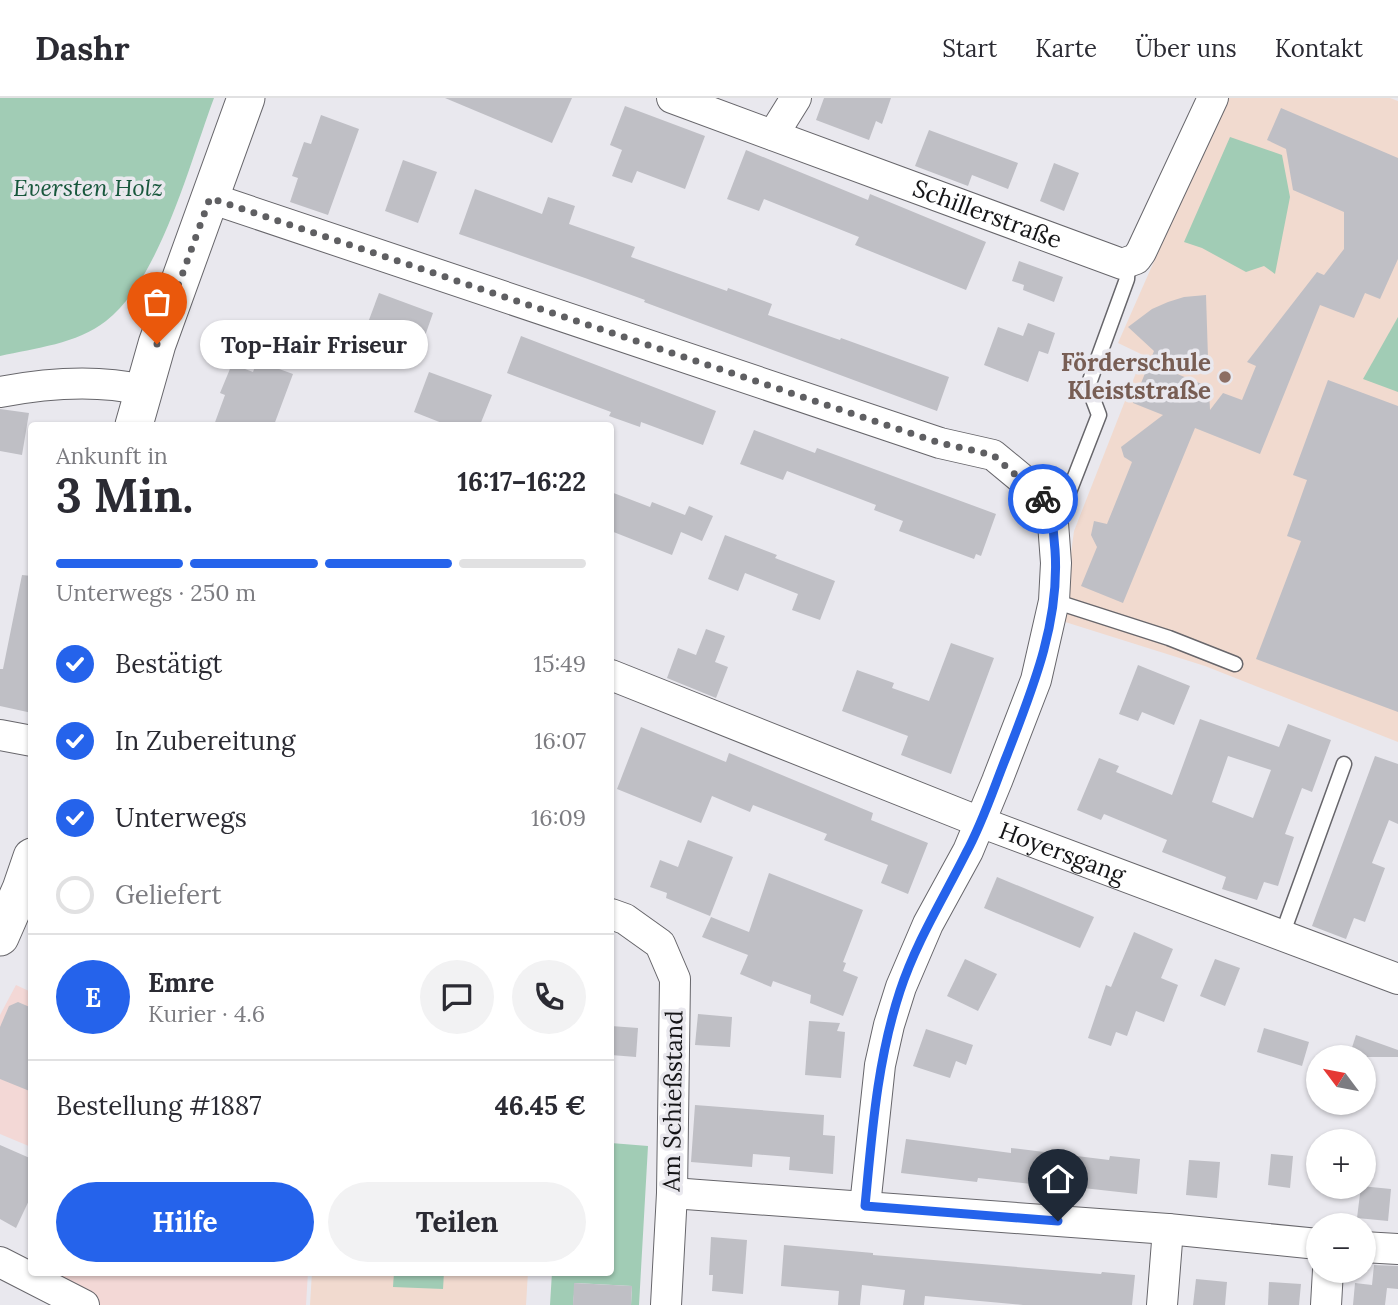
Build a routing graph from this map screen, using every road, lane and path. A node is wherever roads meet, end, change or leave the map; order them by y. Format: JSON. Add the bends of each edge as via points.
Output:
{"nodes":[{"id":1,"x":246,"y":98,"type":"edge"},
{"id":2,"x":671,"y":98,"type":"edge"},
{"id":3,"x":796,"y":98,"type":"edge"},
{"id":4,"x":1213,"y":98,"type":"edge"},
{"id":5,"x":773,"y":135,"type":"junction"},
{"id":6,"x":210,"y":198,"type":"junction"},
{"id":7,"x":1128,"y":264,"type":"junction"},
{"id":8,"x":143,"y":390,"type":"junction"},
{"id":9,"x":0,"y":392,"type":"edge"},
{"id":10,"x":135,"y":422,"type":"edge"},
{"id":11,"x":1046,"y":503,"type":"junction"},
{"id":12,"x":1054,"y":601,"type":"junction"},
{"id":13,"x":1235,"y":664,"type":"dead end"},
{"id":14,"x":614,"y":676,"type":"edge"},
{"id":15,"x":0,"y":735,"type":"edge"},
{"id":16,"x":28,"y":740,"type":"edge"},
{"id":17,"x":1344,"y":764,"type":"dead end"},
{"id":18,"x":980,"y":822,"type":"junction"},
{"id":19,"x":28,"y":869,"type":"edge"},
{"id":20,"x":618,"y":917,"type":"edge"},
{"id":21,"x":1282,"y":935,"type":"junction"},
{"id":22,"x":0,"y":937,"type":"edge"},
{"id":23,"x":1398,"y":979,"type":"edge"},
{"id":24,"x":672,"y":1193,"type":"junction"},
{"id":25,"x":865,"y":1206,"type":"junction"},
{"id":26,"x":1168,"y":1229,"type":"junction"},
{"id":27,"x":1306,"y":1243,"type":"edge"},
{"id":28,"x":1376,"y":1248,"type":"edge"},
{"id":29,"x":1398,"y":1249,"type":"edge"},
{"id":30,"x":0,"y":1262,"type":"edge"},
{"id":31,"x":1327,"y":1283,"type":"edge"},
{"id":32,"x":84,"y":1305,"type":"edge"},
{"id":33,"x":666,"y":1305,"type":"edge"},
{"id":34,"x":1162,"y":1305,"type":"edge"},
{"id":35,"x":1326,"y":1305,"type":"edge"}],
"edges":[{"from":1,"to":6,"type":"street"},
{"from":2,"to":5,"type":"street","name":"Schillerstraße"},
{"from":3,"to":5,"type":"street"},
{"from":4,"to":7,"type":"street","via":[[1141,252]]},
{"from":5,"to":7,"type":"street","name":"Schillerstraße"},
{"from":6,"to":8,"type":"street"},
{"from":6,"to":11,"type":"street","via":[[940,443],[993,455]]},
{"from":7,"to":11,"type":"lane","via":[[1127,279],[1088,386],[1099,415],[1069,492]]},
{"from":8,"to":9,"type":"street","via":[[72,383]]},
{"from":8,"to":10,"type":"street"},
{"from":11,"to":12,"type":"street","via":[[1053,523]]},
{"from":12,"to":13,"type":"lane"},
{"from":12,"to":18,"type":"street","via":[[1036,680]]},
{"from":14,"to":18,"type":"street","name":"Hoyersgang"},
{"from":15,"to":16,"type":"street"},
{"from":17,"to":21,"type":"lane"},
{"from":18,"to":21,"type":"street","name":"Hoyersgang"},
{"from":18,"to":25,"type":"street","via":[[928,923],[889,1025],[880,1065]]},
{"from":19,"to":22,"type":"street"},
{"from":20,"to":24,"type":"street","name":"Am Schießstand","via":[[660,944],[675,979]]},
{"from":21,"to":23,"type":"street","name":"Hoyersgang"},
{"from":24,"to":25,"type":"street"},
{"from":24,"to":33,"type":"street","name":"Am Schießstand"},
{"from":25,"to":26,"type":"street"},
{"from":26,"to":27,"type":"street"},
{"from":26,"to":34,"type":"street"},
{"from":28,"to":29,"type":"street"},
{"from":30,"to":32,"type":"street"},
{"from":31,"to":35,"type":"street"}]}
